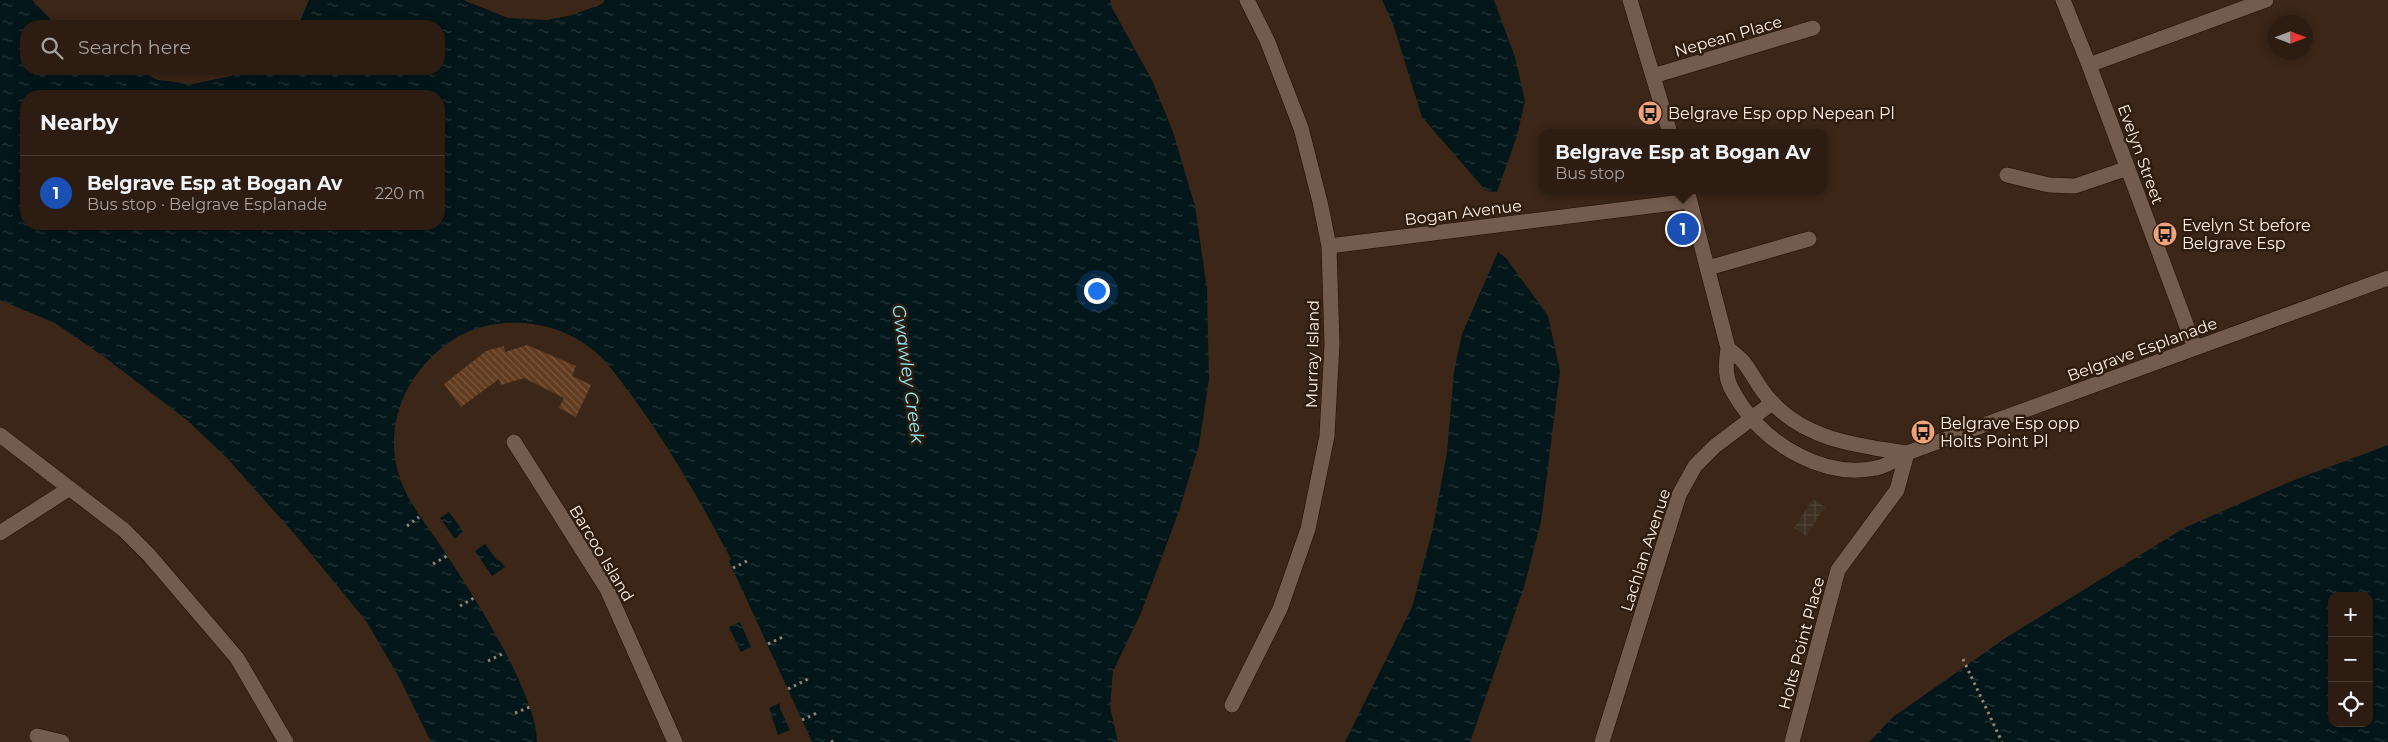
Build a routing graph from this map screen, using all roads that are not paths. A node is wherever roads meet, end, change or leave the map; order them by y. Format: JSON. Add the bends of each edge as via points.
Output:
{"nodes":[{"id":1,"x":1247,"y":0,"type":"edge"},
{"id":2,"x":1630,"y":0,"type":"edge"},
{"id":3,"x":2063,"y":0,"type":"edge"},
{"id":4,"x":2266,"y":0,"type":"edge"},
{"id":5,"x":1814,"y":28,"type":"dead end"},
{"id":6,"x":2089,"y":65,"type":"junction"},
{"id":7,"x":1653,"y":76,"type":"junction"},
{"id":8,"x":1669,"y":129,"type":"edge"},
{"id":9,"x":2128,"y":168,"type":"junction"},
{"id":10,"x":2007,"y":175,"type":"dead end"},
{"id":11,"x":1688,"y":196,"type":"edge"},
{"id":12,"x":1809,"y":239,"type":"dead end"},
{"id":13,"x":1329,"y":246,"type":"junction"},
{"id":14,"x":1708,"y":268,"type":"junction"},
{"id":15,"x":2388,"y":278,"type":"edge"},
{"id":16,"x":1728,"y":348,"type":"junction"},
{"id":17,"x":2195,"y":348,"type":"junction"},
{"id":18,"x":1772,"y":403,"type":"junction"},
{"id":19,"x":1751,"y":419,"type":"junction"},
{"id":20,"x":0,"y":434,"type":"edge"},
{"id":21,"x":514,"y":442,"type":"dead end"},
{"id":22,"x":1907,"y":453,"type":"junction"},
{"id":23,"x":70,"y":488,"type":"junction"},
{"id":24,"x":0,"y":533,"type":"edge"},
{"id":25,"x":1232,"y":705,"type":"dead end"},
{"id":26,"x":37,"y":736,"type":"dead end"},
{"id":27,"x":282,"y":741,"type":"edge"},
{"id":28,"x":62,"y":742,"type":"edge"},
{"id":29,"x":675,"y":742,"type":"edge"},
{"id":30,"x":1602,"y":742,"type":"edge"},
{"id":31,"x":1792,"y":742,"type":"edge"}],
"edges":[{"from":1,"to":13,"type":"street","name":"Murray Island","via":[[1267,40],[1300,128]]},
{"from":2,"to":7,"type":"street"},
{"from":3,"to":6,"type":"street","name":"Evelyn Street"},
{"from":4,"to":6,"type":"street"},
{"from":5,"to":7,"type":"street","name":"Nepean Place"},
{"from":6,"to":9,"type":"street","name":"Evelyn Street"},
{"from":7,"to":8,"type":"street"},
{"from":9,"to":10,"type":"street","via":[[2075,186]]},
{"from":9,"to":17,"type":"street","name":"Evelyn Street"},
{"from":11,"to":13,"type":"street","name":"Bogan Avenue"},
{"from":11,"to":14,"type":"street","name":"Belgrave Esplanade"},
{"from":12,"to":14,"type":"street"},
{"from":13,"to":25,"type":"street","name":"Murray Island","via":[[1332,344],[1327,436],[1310,520],[1280,609]]},
{"from":14,"to":16,"type":"street","name":"Belgrave Esplanade"},
{"from":15,"to":17,"type":"street","name":"Belgrave Esplanade"},
{"from":16,"to":18,"type":"street","name":"Belgrave Esplanade","via":[[1744,362]]},
{"from":16,"to":19,"type":"street","name":"Belgrave Esplanade","via":[[1727,376]]},
{"from":17,"to":22,"type":"street","name":"Belgrave Esplanade"},
{"from":18,"to":19,"type":"street","name":"Lachlan Avenue"},
{"from":18,"to":22,"type":"street","name":"Belgrave Esplanade","via":[[1797,423],[1821,435],[1859,446]]},
{"from":19,"to":22,"type":"street","name":"Belgrave Esplanade","via":[[1785,448],[1824,465],[1878,468]]},
{"from":19,"to":30,"type":"street","name":"Lachlan Avenue","via":[[1695,466],[1678,495]]},
{"from":20,"to":23,"type":"street"},
{"from":21,"to":29,"type":"street","name":"Barcoo Island","via":[[607,590]]},
{"from":22,"to":31,"type":"street","name":"Holts Point Place","via":[[1897,490],[1838,570]]},
{"from":23,"to":24,"type":"street"},
{"from":23,"to":27,"type":"street","via":[[124,530],[196,610],[236,658]]},
{"from":26,"to":28,"type":"street"}]}
